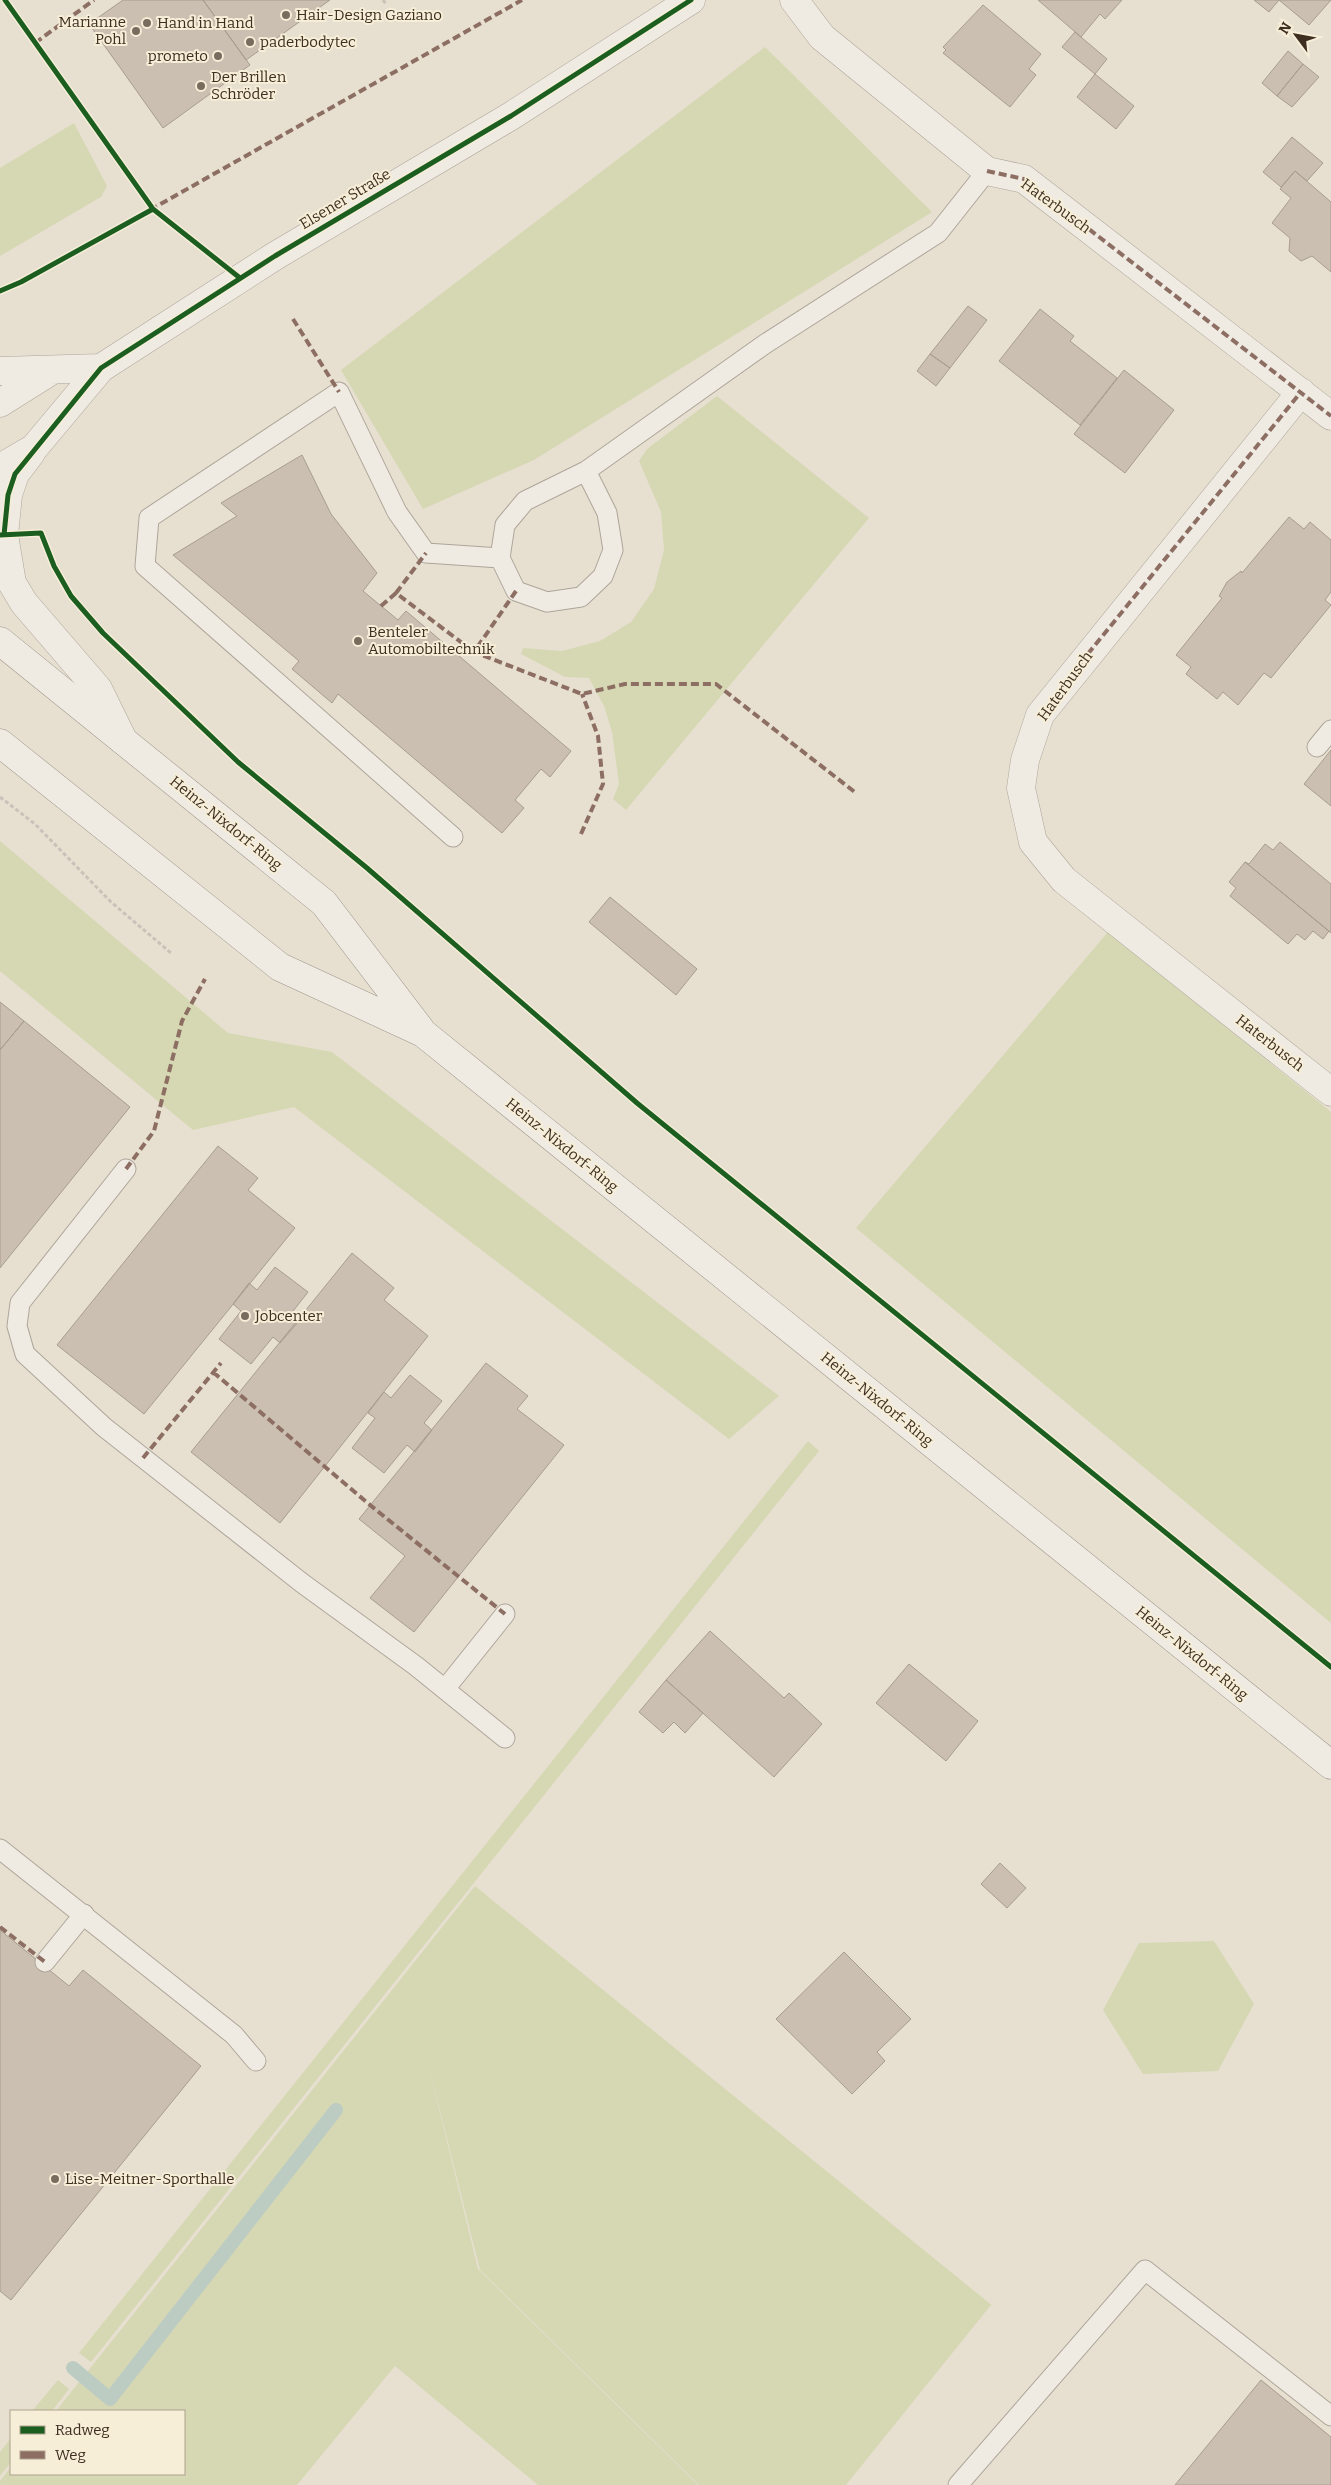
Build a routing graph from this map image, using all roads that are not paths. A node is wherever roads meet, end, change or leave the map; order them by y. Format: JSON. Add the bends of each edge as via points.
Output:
{"nodes":[{"id":1,"x":691,"y":0,"type":"edge"},
{"id":2,"x":794,"y":0,"type":"edge"},
{"id":3,"x":987,"y":171,"type":"junction"},
{"id":4,"x":101,"y":368,"type":"junction"},
{"id":5,"x":0,"y":371,"type":"edge"},
{"id":6,"x":51,"y":371,"type":"junction"},
{"id":7,"x":1302,"y":392,"type":"junction"},
{"id":8,"x":0,"y":403,"type":"edge"},
{"id":9,"x":1331,"y":416,"type":"edge"},
{"id":10,"x":34,"y":448,"type":"junction"},
{"id":11,"x":0,"y":468,"type":"edge"},
{"id":12,"x":586,"y":471,"type":"junction"},
{"id":13,"x":500,"y":558,"type":"junction"},
{"id":14,"x":0,"y":641,"type":"edge"},
{"id":15,"x":1331,"y":730,"type":"edge"},
{"id":16,"x":123,"y":740,"type":"junction"},
{"id":17,"x":0,"y":743,"type":"edge"},
{"id":18,"x":1317,"y":748,"type":"dead end"},
{"id":19,"x":453,"y":837,"type":"dead end"},
{"id":20,"x":423,"y":1034,"type":"junction"},
{"id":21,"x":1331,"y":1092,"type":"edge"},
{"id":22,"x":126,"y":1169,"type":"dead end"},
{"id":23,"x":505,"y":1614,"type":"dead end"},
{"id":24,"x":445,"y":1689,"type":"junction"},
{"id":25,"x":504,"y":1738,"type":"dead end"},
{"id":26,"x":1331,"y":1765,"type":"edge"},
{"id":27,"x":0,"y":1849,"type":"edge"},
{"id":28,"x":84,"y":1914,"type":"junction"},
{"id":29,"x":45,"y":1962,"type":"dead end"},
{"id":30,"x":256,"y":2060,"type":"dead end"},
{"id":31,"x":1331,"y":2416,"type":"edge"},
{"id":32,"x":982,"y":2457,"type":"junction"},
{"id":33,"x":958,"y":2485,"type":"edge"},
{"id":34,"x":967,"y":2485,"type":"edge"}],
"edges":[{"from":1,"to":4,"type":"street","name":"Elsener Straße","via":[[511,116],[275,256]]},
{"from":2,"to":3,"type":"street","name":"Haterbusch","via":[[822,36]]},
{"from":3,"to":7,"type":"street","name":"Haterbusch","via":[[1024,179]]},
{"from":3,"to":12,"type":"lane","via":[[938,233],[765,344]]},
{"from":4,"to":6,"type":"street","name":"Elsener Straße"},
{"from":4,"to":10,"type":"street","name":"Elsener Straße"},
{"from":5,"to":6,"type":"street"},
{"from":6,"to":8,"type":"street","name":"Elsener Straße"},
{"from":7,"to":9,"type":"street","name":"Haterbusch"},
{"from":7,"to":21,"type":"street","name":"Haterbusch","via":[[1040,715],[1025,760],[1021,788],[1033,842],[1064,880]]},
{"from":10,"to":11,"type":"street","name":"Elsener Straße"},
{"from":10,"to":16,"type":"street","via":[[15,474],[8,495],[4,535],[12,583],[24,603],[98,689]]},
{"from":12,"to":13,"type":"lane","via":[[525,501],[505,525]]},
{"from":12,"to":13,"type":"lane","via":[[607,513],[614,550],[603,576],[581,597],[546,602],[516,591]]},
{"from":13,"to":19,"type":"lane","via":[[426,553],[397,512],[339,392],[149,518],[145,566]]},
{"from":14,"to":16,"type":"street","name":"Heinz-Nixdorf-Ring"},
{"from":15,"to":18,"type":"lane"},
{"from":16,"to":20,"type":"street","name":"Heinz-Nixdorf-Ring","via":[[324,902]]},
{"from":17,"to":20,"type":"street","name":"Heinz-Nixdorf-Ring","via":[[280,967]]},
{"from":20,"to":26,"type":"street","name":"Heinz-Nixdorf-Ring"},
{"from":22,"to":24,"type":"lane","via":[[20,1303],[17,1326],[25,1354],[143,1458],[302,1583]]},
{"from":23,"to":24,"type":"lane"},
{"from":24,"to":25,"type":"lane"},
{"from":27,"to":28,"type":"lane"},
{"from":28,"to":29,"type":"lane"},
{"from":28,"to":30,"type":"lane","via":[[234,2035]]},
{"from":31,"to":32,"type":"lane","via":[[1145,2270]]},
{"from":32,"to":33,"type":"lane"},
{"from":32,"to":34,"type":"lane"}]}
